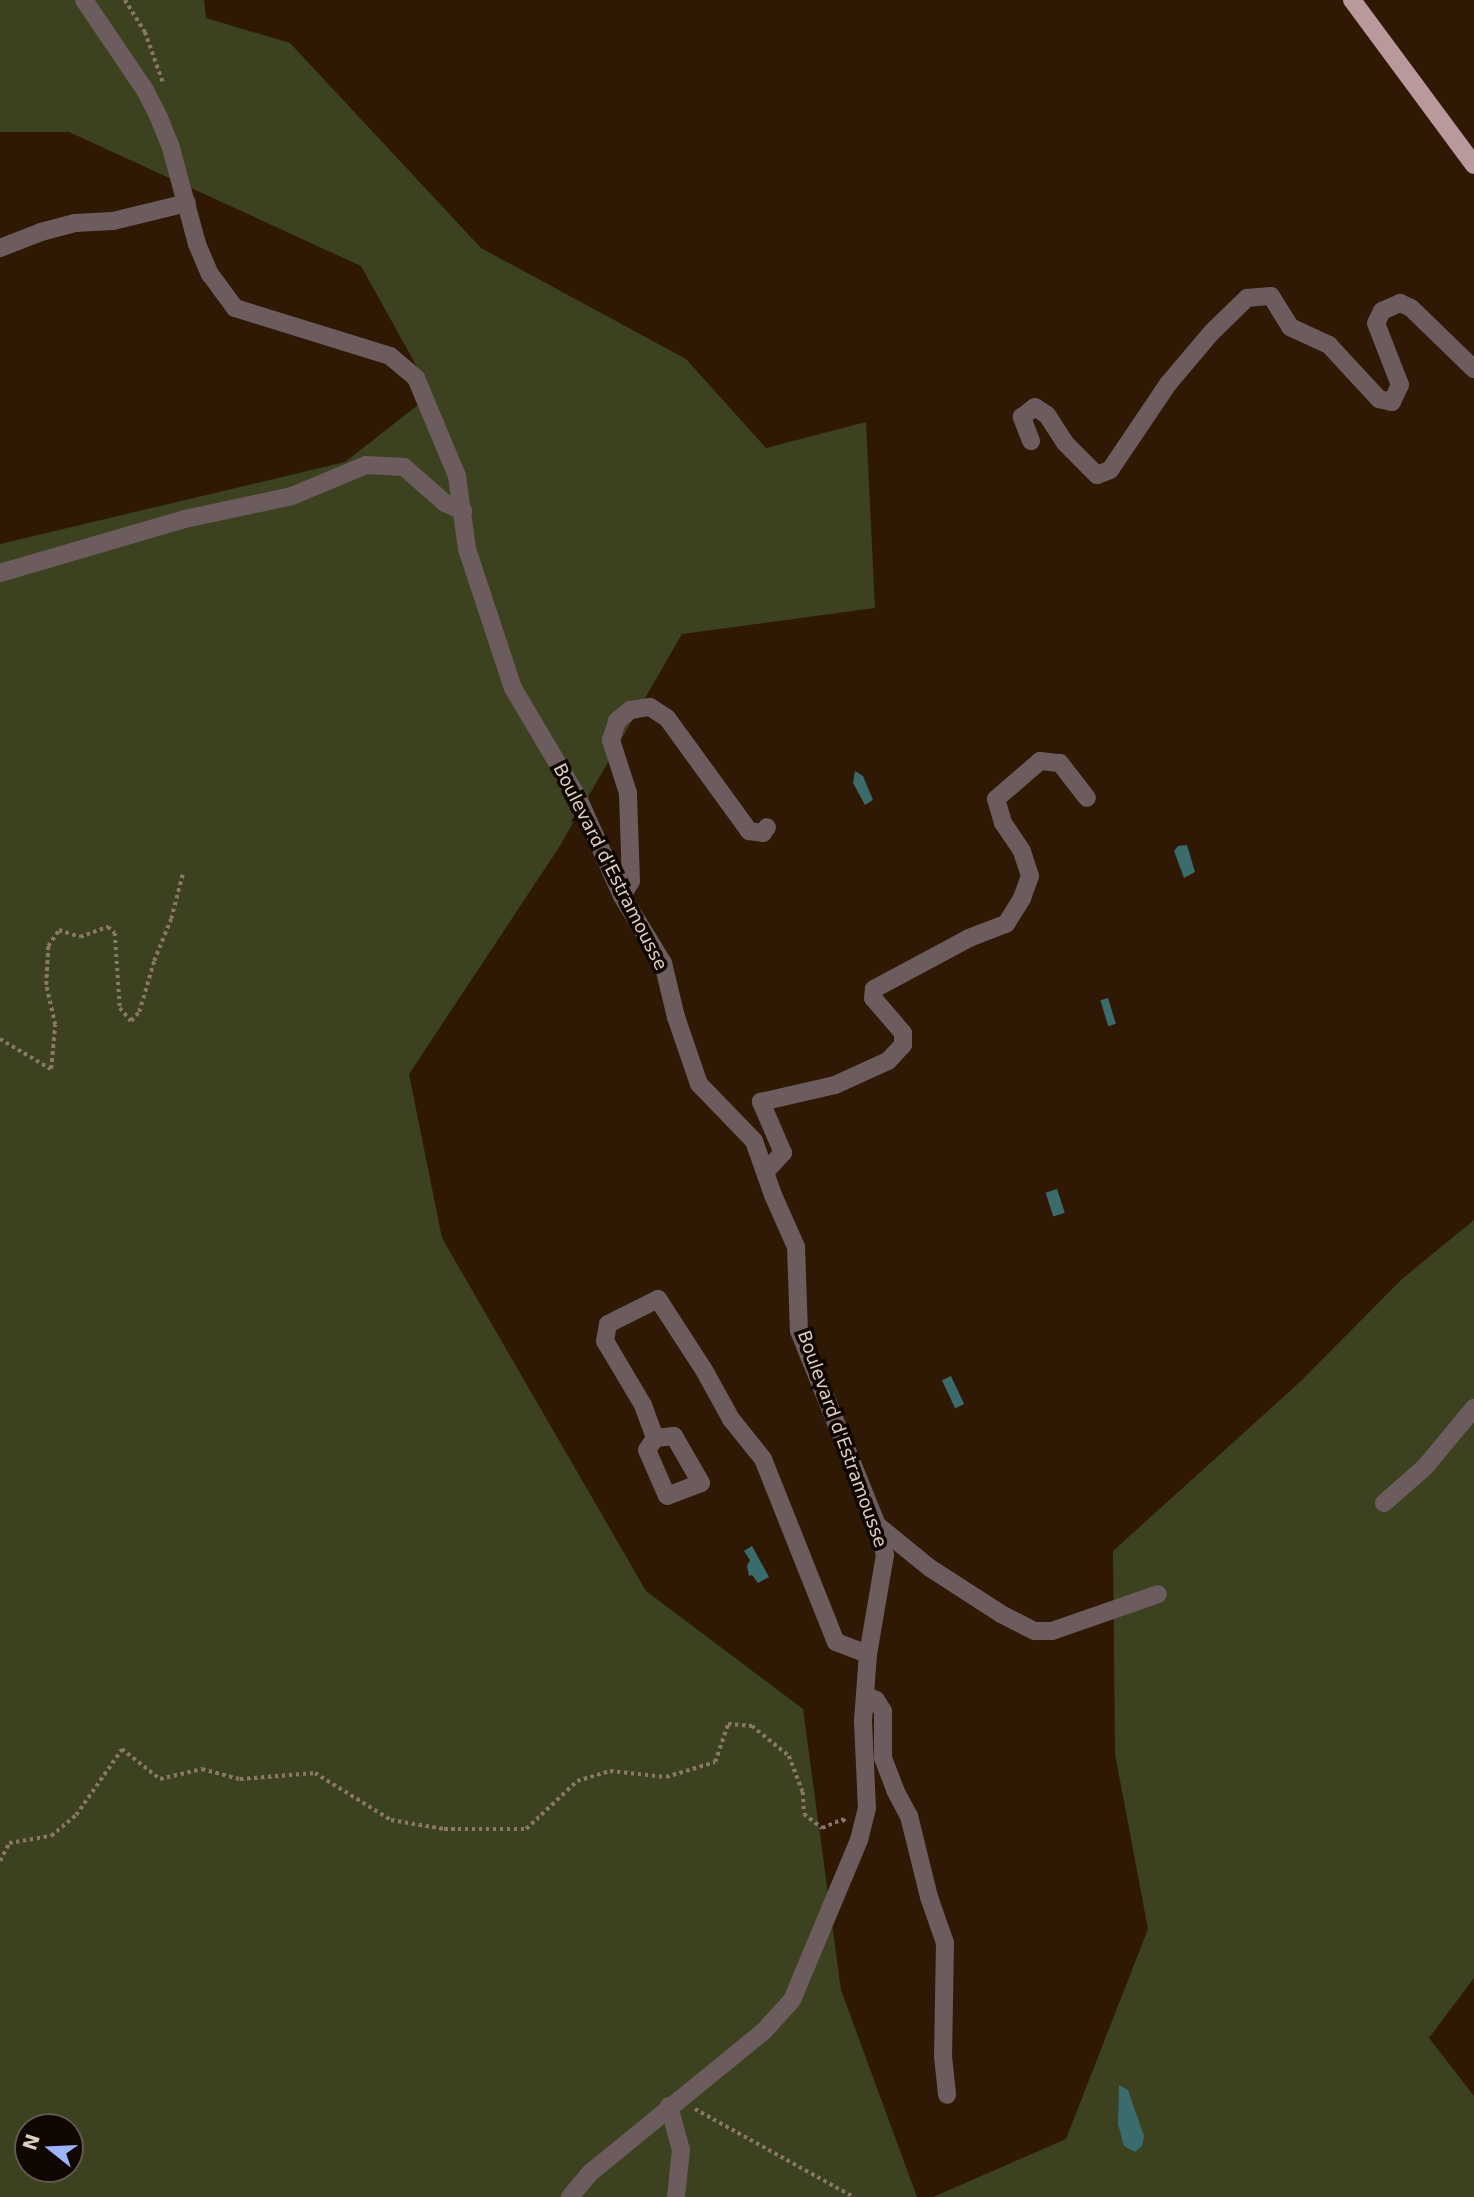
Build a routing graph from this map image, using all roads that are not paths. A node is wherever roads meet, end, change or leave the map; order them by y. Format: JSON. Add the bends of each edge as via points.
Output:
{"nodes":[{"id":1,"x":85,"y":0,"type":"edge"},
{"id":2,"x":1352,"y":0,"type":"edge"},
{"id":3,"x":1474,"y":165,"type":"edge"},
{"id":4,"x":187,"y":203,"type":"junction"},
{"id":5,"x":0,"y":248,"type":"edge"},
{"id":6,"x":1474,"y":369,"type":"edge"},
{"id":7,"x":1031,"y":441,"type":"dead end"},
{"id":8,"x":463,"y":510,"type":"junction"},
{"id":9,"x":0,"y":573,"type":"edge"},
{"id":10,"x":1087,"y":798,"type":"dead end"},
{"id":11,"x":767,"y":827,"type":"dead end"},
{"id":12,"x":622,"y":896,"type":"junction"},
{"id":13,"x":766,"y":1171,"type":"junction"},
{"id":14,"x":1474,"y":1408,"type":"edge"},
{"id":15,"x":655,"y":1438,"type":"dead end"},
{"id":16,"x":1384,"y":1503,"type":"dead end"},
{"id":17,"x":877,"y":1525,"type":"junction"},
{"id":18,"x":1158,"y":1594,"type":"dead end"},
{"id":19,"x":868,"y":1654,"type":"junction"},
{"id":20,"x":865,"y":1695,"type":"junction"},
{"id":21,"x":947,"y":2095,"type":"dead end"},
{"id":22,"x":674,"y":2103,"type":"junction"},
{"id":23,"x":570,"y":2197,"type":"edge"},
{"id":24,"x":676,"y":2197,"type":"edge"}],
"edges":[{"from":1,"to":4,"type":"street","name":"Boulevard d'Estramousse","via":[[145,90],[171,148]]},
{"from":2,"to":3,"type":"main road"},
{"from":4,"to":5,"type":"street","via":[[113,221],[75,223]]},
{"from":4,"to":8,"type":"street","name":"Boulevard d'Estramousse","via":[[205,264],[235,308],[390,356],[416,378],[457,476]]},
{"from":6,"to":7,"type":"street","via":[[1411,308],[1400,303],[1382,311],[1376,323],[1400,385],[1392,402],[1379,399],[1329,345],[1290,327],[1271,296],[1247,298],[1168,384],[1110,470],[1097,475],[1035,407],[1022,417]]},
{"from":8,"to":9,"type":"street","via":[[445,503],[404,467],[366,465],[292,496],[185,519]]},
{"from":8,"to":12,"type":"street","name":"Boulevard d'Estramousse","via":[[467,549],[513,688],[578,797]]},
{"from":10,"to":13,"type":"street","via":[[1060,764],[1040,761],[996,799],[1030,876],[1006,924],[969,938],[874,989],[873,998],[903,1033],[903,1045],[888,1061],[835,1085],[761,1102],[783,1153]]},
{"from":11,"to":12,"type":"street","via":[[763,833],[749,831],[667,718],[650,708],[630,710],[617,721],[611,740],[628,793],[631,881]]},
{"from":12,"to":13,"type":"street","name":"Boulevard d'Estramousse","via":[[663,963],[699,1084],[754,1141]]},
{"from":13,"to":17,"type":"street","name":"Boulevard d'Estramousse","via":[[796,1247],[799,1331]]},
{"from":14,"to":16,"type":"street","via":[[1425,1467]]},
{"from":15,"to":19,"type":"street","via":[[643,1405],[606,1341],[608,1324],[658,1299],[731,1419],[763,1459],[836,1642]]},
{"from":17,"to":18,"type":"street","via":[[930,1568],[1035,1631],[1052,1631]]},
{"from":17,"to":19,"type":"street","name":"Boulevard d'Estramousse","via":[[885,1555]]},
{"from":19,"to":20,"type":"street","name":"Boulevard d'Estramousse"},
{"from":20,"to":21,"type":"street","via":[[876,1700],[883,1711],[883,1758],[909,1816],[945,1943]]},
{"from":20,"to":22,"type":"street","name":"Boulevard d'Estramousse","via":[[867,1808],[859,1840],[792,2000],[764,2031]]},
{"from":22,"to":23,"type":"street","name":"Boulevard d'Estramousse","via":[[590,2173]]},
{"from":22,"to":24,"type":"street","via":[[681,2150]]}]}
